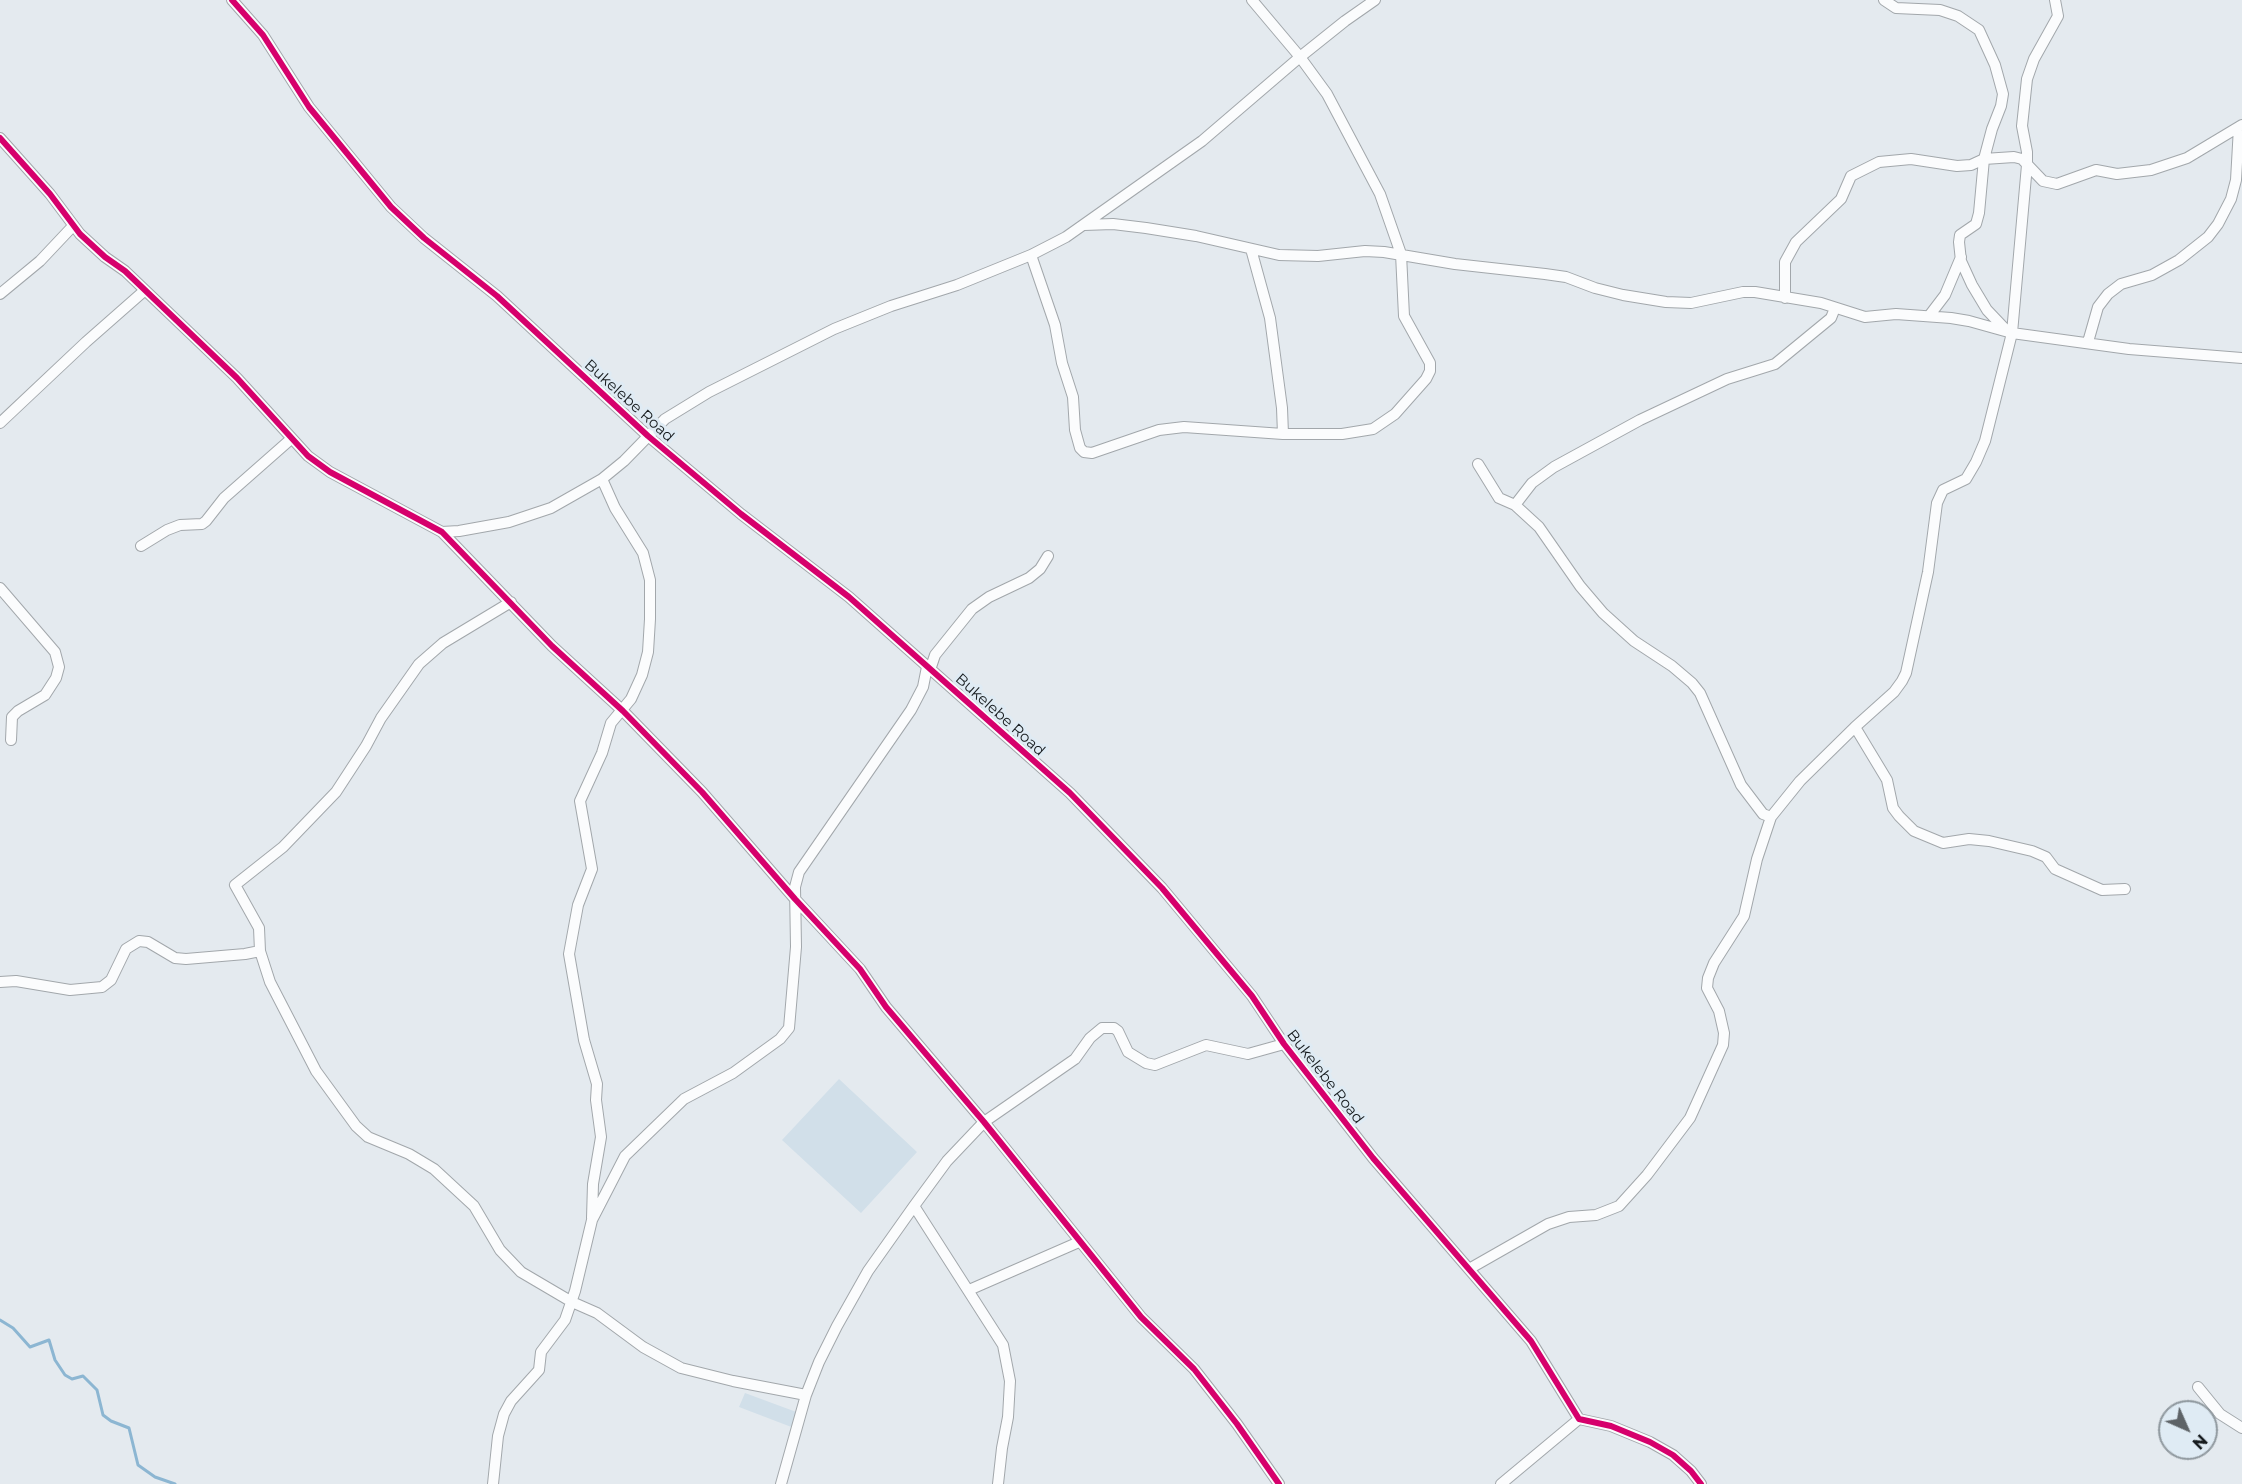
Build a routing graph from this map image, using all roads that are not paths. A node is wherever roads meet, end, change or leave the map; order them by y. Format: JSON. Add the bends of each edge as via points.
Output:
{"nodes":[{"id":1,"x":232,"y":0,"type":"edge"},
{"id":2,"x":1252,"y":0,"type":"edge"},
{"id":3,"x":1375,"y":0,"type":"edge"},
{"id":4,"x":1884,"y":0,"type":"edge"},
{"id":5,"x":2055,"y":0,"type":"edge"},
{"id":6,"x":1300,"y":57,"type":"junction"},
{"id":7,"x":2240,"y":126,"type":"edge"},
{"id":8,"x":0,"y":138,"type":"edge"},
{"id":9,"x":1984,"y":159,"type":"junction"},
{"id":10,"x":2027,"y":165,"type":"junction"},
{"id":11,"x":1084,"y":225,"type":"junction"},
{"id":12,"x":73,"y":226,"type":"junction"},
{"id":13,"x":1251,"y":249,"type":"junction"},
{"id":14,"x":1401,"y":254,"type":"junction"},
{"id":15,"x":1031,"y":255,"type":"junction"},
{"id":16,"x":1961,"y":257,"type":"junction"},
{"id":17,"x":144,"y":291,"type":"junction"},
{"id":18,"x":1,"y":293,"type":"edge"},
{"id":19,"x":1785,"y":298,"type":"junction"},
{"id":20,"x":1835,"y":308,"type":"junction"},
{"id":21,"x":1929,"y":316,"type":"junction"},
{"id":22,"x":2010,"y":333,"type":"junction"},
{"id":23,"x":2088,"y":342,"type":"junction"},
{"id":24,"x":2242,"y":358,"type":"edge"},
{"id":25,"x":0,"y":423,"type":"edge"},
{"id":26,"x":1283,"y":435,"type":"junction"},
{"id":27,"x":648,"y":436,"type":"junction"},
{"id":28,"x":291,"y":439,"type":"junction"},
{"id":29,"x":1478,"y":464,"type":"dead end"},
{"id":30,"x":602,"y":479,"type":"junction"},
{"id":31,"x":1515,"y":505,"type":"junction"},
{"id":32,"x":442,"y":532,"type":"junction"},
{"id":33,"x":141,"y":546,"type":"dead end"},
{"id":34,"x":1048,"y":556,"type":"dead end"},
{"id":35,"x":0,"y":588,"type":"edge"},
{"id":36,"x":511,"y":602,"type":"junction"},
{"id":37,"x":929,"y":668,"type":"junction"},
{"id":38,"x":623,"y":711,"type":"junction"},
{"id":39,"x":1855,"y":727,"type":"junction"},
{"id":40,"x":11,"y":740,"type":"dead end"},
{"id":41,"x":1771,"y":818,"type":"junction"},
{"id":42,"x":2125,"y":889,"type":"dead end"},
{"id":43,"x":795,"y":899,"type":"junction"},
{"id":44,"x":260,"y":951,"type":"junction"},
{"id":45,"x":0,"y":982,"type":"edge"},
{"id":46,"x":1284,"y":1044,"type":"junction"},
{"id":47,"x":984,"y":1122,"type":"junction"},
{"id":48,"x":914,"y":1206,"type":"junction"},
{"id":49,"x":592,"y":1220,"type":"junction"},
{"id":50,"x":1079,"y":1242,"type":"junction"},
{"id":51,"x":1469,"y":1269,"type":"junction"},
{"id":52,"x":969,"y":1290,"type":"junction"},
{"id":53,"x":572,"y":1302,"type":"junction"},
{"id":54,"x":2198,"y":1388,"type":"dead end"},
{"id":55,"x":806,"y":1395,"type":"junction"},
{"id":56,"x":1579,"y":1419,"type":"junction"},
{"id":57,"x":2242,"y":1428,"type":"edge"},
{"id":58,"x":493,"y":1484,"type":"edge"},
{"id":59,"x":780,"y":1484,"type":"edge"},
{"id":60,"x":998,"y":1484,"type":"edge"},
{"id":61,"x":1280,"y":1484,"type":"edge"},
{"id":62,"x":1501,"y":1484,"type":"edge"},
{"id":63,"x":1701,"y":1484,"type":"edge"}],
"edges":[{"from":1,"to":27,"type":"street","name":"Bukelebe Road","via":[[263,35],[309,107],[391,207],[497,296]]},
{"from":2,"to":6,"type":"street"},
{"from":3,"to":6,"type":"street"},
{"from":4,"to":9,"type":"street","via":[[1896,8],[1940,10],[1979,30],[2003,94]]},
{"from":5,"to":10,"type":"street","via":[[2058,16],[2027,79],[2022,126]]},
{"from":6,"to":11,"type":"street","via":[[1202,141]]},
{"from":6,"to":14,"type":"street","via":[[1334,105],[1380,194]]},
{"from":7,"to":10,"type":"street","via":[[2187,158],[2151,170],[2117,174],[2096,170],[2051,184]]},
{"from":7,"to":23,"type":"street","via":[[2236,180],[2218,224],[2179,260],[2152,275],[2121,284],[2108,294],[2098,307]]},
{"from":8,"to":12,"type":"street"},
{"from":9,"to":10,"type":"street","via":[[2014,157]]},
{"from":9,"to":16,"type":"street","via":[[1979,213],[1976,224],[1960,235]]},
{"from":9,"to":19,"type":"street","via":[[1957,166],[1911,159],[1879,162],[1851,176],[1841,199],[1789,253],[1784,274]]},
{"from":10,"to":22,"type":"street"},
{"from":11,"to":13,"type":"street","via":[[1146,228]]},
{"from":11,"to":15,"type":"street"},
{"from":12,"to":17,"type":"street"},
{"from":12,"to":18,"type":"street","via":[[40,261]]},
{"from":13,"to":14,"type":"street","via":[[1297,256],[1365,251]]},
{"from":13,"to":26,"type":"street","via":[[1270,318]]},
{"from":14,"to":19,"type":"street","via":[[1545,274],[1666,302],[1691,303],[1743,292]]},
{"from":14,"to":26,"type":"street","via":[[1404,316],[1430,363],[1426,379],[1395,414],[1373,429]]},
{"from":15,"to":26,"type":"street","via":[[1055,325],[1073,397],[1075,430],[1084,452],[1092,453],[1159,430],[1184,427]]},
{"from":15,"to":27,"type":"street","via":[[891,306],[809,341],[691,402]]},
{"from":16,"to":21,"type":"street","via":[[1945,295]]},
{"from":16,"to":22,"type":"street","via":[[1987,310]]},
{"from":17,"to":25,"type":"street"},
{"from":17,"to":28,"type":"street","via":[[237,378]]},
{"from":19,"to":20,"type":"street"},
{"from":20,"to":21,"type":"street","via":[[1865,317]]},
{"from":20,"to":31,"type":"street","via":[[1831,318],[1775,364],[1727,379],[1640,420],[1554,467],[1532,483]]},
{"from":21,"to":22,"type":"street","via":[[1969,321]]},
{"from":22,"to":23,"type":"street"},
{"from":22,"to":39,"type":"street","via":[[1985,441],[1976,462],[1966,479],[1943,490],[1937,503],[1928,572],[1906,673],[1894,693]]},
{"from":23,"to":24,"type":"street"},
{"from":27,"to":30,"type":"street"},
{"from":27,"to":37,"type":"street","name":"Bukelebe Road","via":[[849,597]]},
{"from":28,"to":32,"type":"street","via":[[330,472]]},
{"from":28,"to":33,"type":"street","via":[[224,498],[202,524],[180,525]]},
{"from":29,"to":31,"type":"street","via":[[1499,498]]},
{"from":30,"to":32,"type":"street","via":[[532,515]]},
{"from":30,"to":38,"type":"street","via":[[643,553],[650,580],[648,652],[636,689]]},
{"from":31,"to":41,"type":"street","via":[[1539,527],[1603,613],[1701,693],[1741,785],[1763,814]]},
{"from":32,"to":36,"type":"street"},
{"from":34,"to":37,"type":"street","via":[[1029,578],[972,609]]},
{"from":35,"to":40,"type":"street","via":[[55,652],[59,667],[45,695],[12,717]]},
{"from":36,"to":38,"type":"street"},
{"from":36,"to":44,"type":"street","via":[[443,643],[419,664],[336,792],[283,847],[235,885],[259,928]]},
{"from":37,"to":43,"type":"street","via":[[912,710],[804,863]]},
{"from":37,"to":46,"type":"street","name":"Bukelebe Road","via":[[1070,793],[1162,888],[1252,996]]},
{"from":38,"to":43,"type":"street","via":[[702,792]]},
{"from":38,"to":49,"type":"street","via":[[611,723],[580,801],[592,870],[578,905],[569,946],[584,1040],[596,1077],[601,1137]]},
{"from":39,"to":41,"type":"street","via":[[1800,781]]},
{"from":39,"to":42,"type":"street","via":[[1887,780],[1893,808],[1914,831],[1943,843],[1989,841],[2032,851],[2046,856],[2055,869],[2102,890]]},
{"from":41,"to":51,"type":"street","via":[[1744,916],[1708,978],[1707,988],[1723,1024],[1723,1045],[1690,1118],[1619,1206],[1596,1215],[1569,1217],[1548,1224]]},
{"from":43,"to":47,"type":"street","via":[[860,969],[886,1007]]},
{"from":43,"to":49,"type":"street","via":[[796,947],[789,1028],[733,1073],[684,1099],[633,1147]]},
{"from":44,"to":45,"type":"street","via":[[186,960],[139,941],[126,949],[111,980],[102,987],[70,990]]},
{"from":44,"to":53,"type":"street","via":[[277,1000],[316,1071],[356,1126],[368,1137],[434,1168],[474,1206],[510,1262]]},
{"from":46,"to":47,"type":"street","via":[[1248,1054],[1206,1045],[1155,1065],[1146,1064],[1128,1052],[1114,1028],[1102,1028],[1075,1059]]},
{"from":46,"to":51,"type":"street","name":"Bukelebe Road","via":[[1373,1158]]},
{"from":47,"to":48,"type":"street"},
{"from":47,"to":50,"type":"street"},
{"from":48,"to":52,"type":"street"},
{"from":48,"to":55,"type":"street","via":[[863,1280]]},
{"from":49,"to":53,"type":"street"},
{"from":50,"to":52,"type":"street"},
{"from":50,"to":61,"type":"street","via":[[1141,1317],[1194,1369]]},
{"from":51,"to":56,"type":"street","name":"Bukelebe Road","via":[[1531,1341]]},
{"from":52,"to":60,"type":"street","via":[[1003,1345],[1010,1381]]},
{"from":53,"to":55,"type":"street","via":[[597,1313],[643,1347],[681,1368]]},
{"from":53,"to":58,"type":"street","via":[[565,1320],[541,1352],[539,1370],[507,1407],[498,1436]]},
{"from":54,"to":57,"type":"street","via":[[2220,1414]]},
{"from":55,"to":59,"type":"street"},
{"from":56,"to":62,"type":"street"},
{"from":56,"to":63,"type":"street","via":[[1611,1426],[1650,1442],[1673,1455]]}]}
